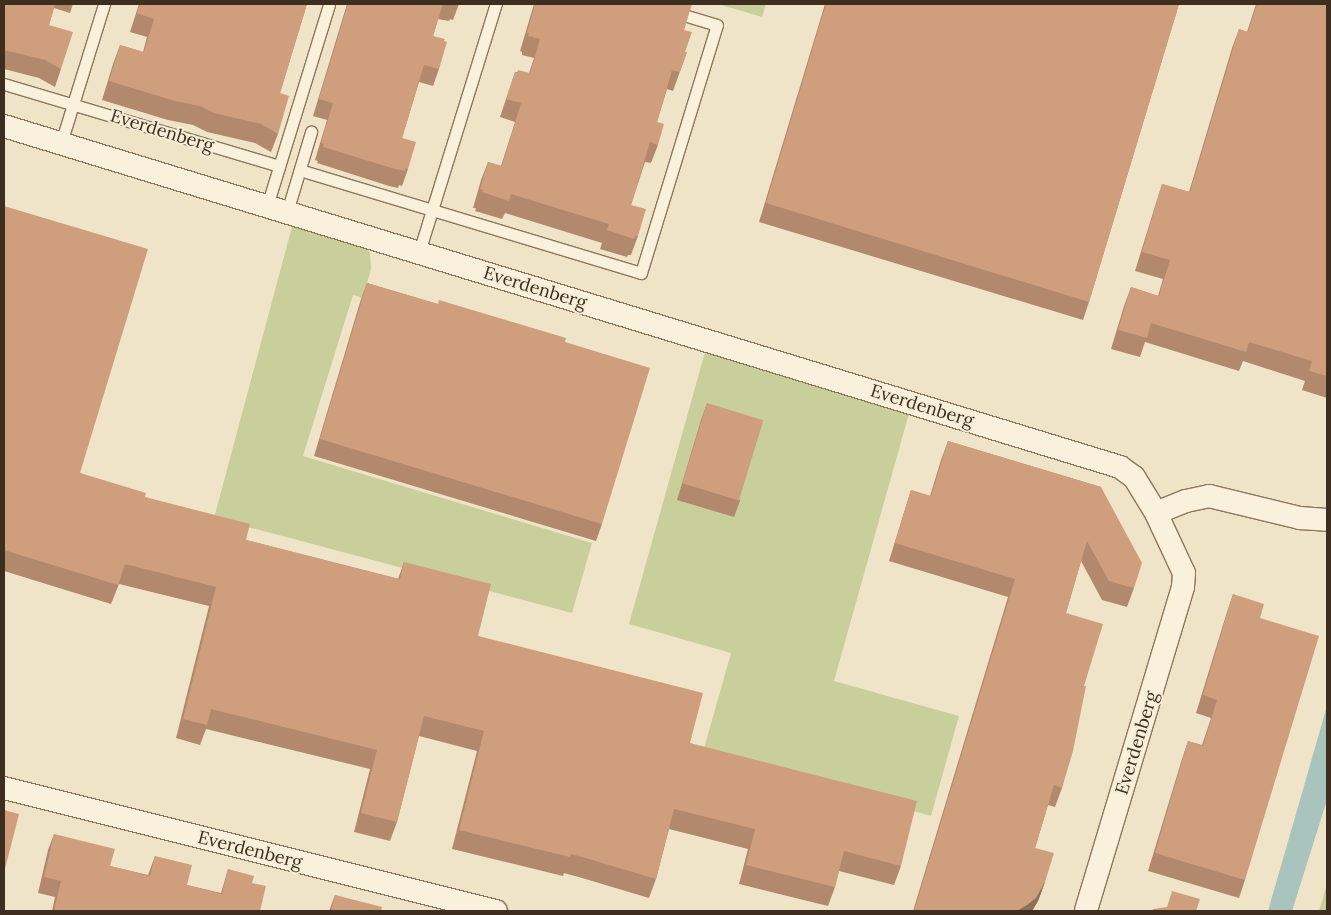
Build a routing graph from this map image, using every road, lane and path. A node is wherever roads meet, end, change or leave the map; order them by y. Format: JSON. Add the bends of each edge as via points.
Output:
{"nodes":[{"id":1,"x":104,"y":4,"type":"edge"},
{"id":2,"x":330,"y":4,"type":"edge"},
{"id":3,"x":496,"y":4,"type":"edge"},
{"id":4,"x":647,"y":4,"type":"edge"},
{"id":5,"x":4,"y":84,"type":"edge"},
{"id":6,"x":73,"y":104,"type":"junction"},
{"id":7,"x":4,"y":126,"type":"edge"},
{"id":8,"x":311,"y":132,"type":"dead end"},
{"id":9,"x":61,"y":143,"type":"junction"},
{"id":10,"x":279,"y":166,"type":"junction"},
{"id":11,"x":300,"y":170,"type":"junction"},
{"id":12,"x":277,"y":209,"type":"junction"},
{"id":13,"x":433,"y":209,"type":"junction"},
{"id":14,"x":419,"y":252,"type":"junction"},
{"id":15,"x":1156,"y":513,"type":"junction"},
{"id":16,"x":1327,"y":520,"type":"edge"},
{"id":17,"x":4,"y":788,"type":"edge"},
{"id":18,"x":496,"y":911,"type":"edge"},
{"id":19,"x":1086,"y":911,"type":"edge"}],
"edges":[{"from":1,"to":6,"type":"lane"},
{"from":2,"to":10,"type":"lane"},
{"from":3,"to":13,"type":"lane"},
{"from":4,"to":13,"type":"lane","via":[[717,25],[641,273]]},
{"from":5,"to":6,"type":"lane","name":"Everdenberg"},
{"from":6,"to":9,"type":"lane"},
{"from":6,"to":10,"type":"lane","name":"Everdenberg"},
{"from":7,"to":9,"type":"street","name":"Everdenberg"},
{"from":8,"to":11,"type":"lane"},
{"from":9,"to":12,"type":"street","name":"Everdenberg"},
{"from":10,"to":12,"type":"lane"},
{"from":11,"to":12,"type":"lane"},
{"from":11,"to":13,"type":"lane"},
{"from":12,"to":14,"type":"street","name":"Everdenberg"},
{"from":13,"to":14,"type":"lane"},
{"from":14,"to":15,"type":"street","name":"Everdenberg","via":[[1120,467],[1134,477]]},
{"from":15,"to":16,"type":"street","via":[[1209,496],[1300,518]]},
{"from":15,"to":19,"type":"street","name":"Everdenberg","via":[[1184,573],[1183,587]]},
{"from":17,"to":18,"type":"street","name":"Everdenberg"}]}
